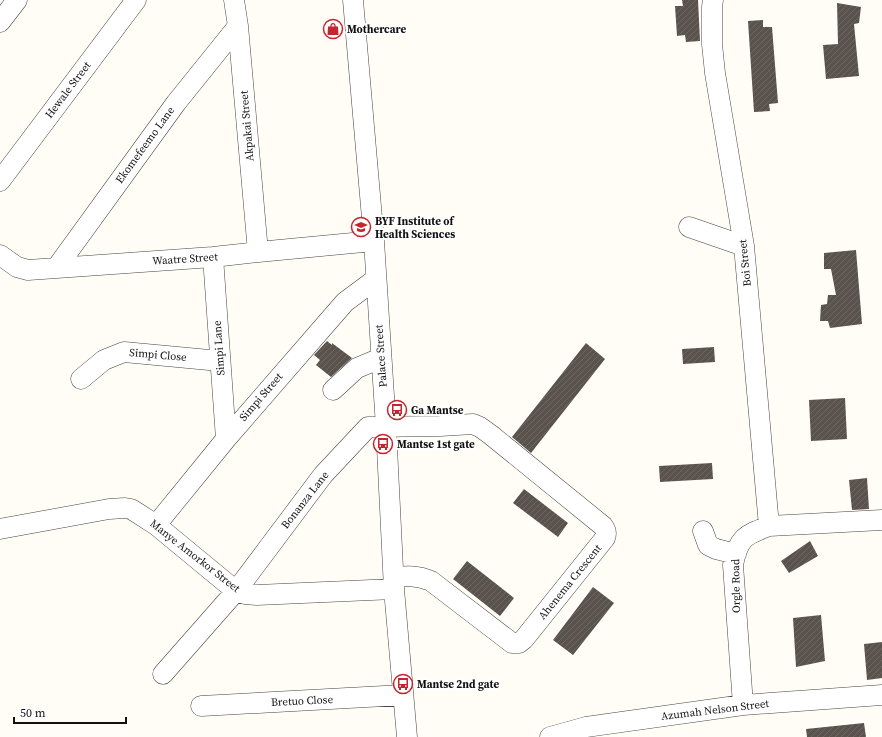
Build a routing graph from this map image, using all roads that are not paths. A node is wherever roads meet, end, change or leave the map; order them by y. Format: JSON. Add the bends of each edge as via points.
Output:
{"nodes":[{"id":1,"x":16,"y":0,"type":"edge"},
{"id":2,"x":136,"y":0,"type":"edge"},
{"id":3,"x":234,"y":0,"type":"edge"},
{"id":4,"x":353,"y":0,"type":"edge"},
{"id":5,"x":713,"y":0,"type":"edge"},
{"id":6,"x":0,"y":22,"type":"edge"},
{"id":7,"x":238,"y":26,"type":"junction"},
{"id":8,"x":0,"y":181,"type":"edge"},
{"id":9,"x":689,"y":226,"type":"dead end"},
{"id":10,"x":374,"y":241,"type":"junction"},
{"id":11,"x":744,"y":246,"type":"junction"},
{"id":12,"x":258,"y":252,"type":"junction"},
{"id":13,"x":0,"y":256,"type":"edge"},
{"id":14,"x":212,"y":257,"type":"junction"},
{"id":15,"x":57,"y":267,"type":"junction"},
{"id":16,"x":376,"y":279,"type":"junction"},
{"id":17,"x":381,"y":358,"type":"junction"},
{"id":18,"x":220,"y":361,"type":"junction"},
{"id":19,"x":81,"y":379,"type":"dead end"},
{"id":20,"x":332,"y":390,"type":"dead end"},
{"id":21,"x":386,"y":427,"type":"junction"},
{"id":22,"x":226,"y":439,"type":"junction"},
{"id":23,"x":882,"y":520,"type":"edge"},
{"id":24,"x":156,"y":525,"type":"junction"},
{"id":25,"x":769,"y":526,"type":"junction"},
{"id":26,"x":0,"y":529,"type":"edge"},
{"id":27,"x":703,"y":531,"type":"dead end"},
{"id":28,"x":736,"y":554,"type":"junction"},
{"id":29,"x":394,"y":583,"type":"junction"},
{"id":30,"x":236,"y":590,"type":"junction"},
{"id":31,"x":163,"y":674,"type":"dead end"},
{"id":32,"x":403,"y":695,"type":"junction"},
{"id":33,"x":882,"y":695,"type":"edge"},
{"id":34,"x":743,"y":705,"type":"junction"},
{"id":35,"x":201,"y":706,"type":"dead end"},
{"id":36,"x":407,"y":737,"type":"edge"},
{"id":37,"x":550,"y":737,"type":"edge"}],
"edges":[{"from":1,"to":6,"type":"street"},
{"from":2,"to":8,"type":"street","name":"Hewale Street"},
{"from":3,"to":7,"type":"street","name":"Akpakai Street"},
{"from":4,"to":10,"type":"street","name":"Palace Street"},
{"from":5,"to":11,"type":"street","name":"Boi Street","via":[[712,44],[715,74]]},
{"from":7,"to":12,"type":"street","name":"Akpakai Street"},
{"from":7,"to":15,"type":"street","name":"Ekomefeemo Lane","via":[[176,103]]},
{"from":9,"to":11,"type":"street"},
{"from":10,"to":12,"type":"street","name":"Waatre Street"},
{"from":10,"to":16,"type":"street","name":"Palace Street"},
{"from":11,"to":25,"type":"street","name":"Boi Street"},
{"from":12,"to":14,"type":"street","name":"Waatre Street"},
{"from":13,"to":15,"type":"street","name":"Waatre Street","via":[[17,267],[28,270]]},
{"from":14,"to":15,"type":"street","name":"Waatre Street"},
{"from":14,"to":18,"type":"street","name":"Simpi Lane"},
{"from":16,"to":17,"type":"street","name":"Palace Street"},
{"from":16,"to":22,"type":"street","name":"Simpi Street","via":[[345,302]]},
{"from":17,"to":20,"type":"street","via":[[357,368]]},
{"from":17,"to":21,"type":"street","name":"Palace Street"},
{"from":18,"to":19,"type":"street","name":"Simpi Close","via":[[124,352],[104,360]]},
{"from":18,"to":22,"type":"street","name":"Simpi Lane"},
{"from":21,"to":29,"type":"street","name":"Palace Street"},
{"from":21,"to":29,"type":"street","name":"Ahenema Crescent","via":[[473,424],[480,427],[603,526],[607,535],[518,644],[512,643],[431,581],[412,575]]},
{"from":21,"to":30,"type":"street","name":"Bonanza Lane","via":[[368,427],[323,475]]},
{"from":22,"to":24,"type":"street","name":"Simpi Street"},
{"from":23,"to":25,"type":"street","name":"Orgle Road"},
{"from":24,"to":26,"type":"street","name":"Manye Amorkor Street","via":[[125,508]]},
{"from":24,"to":30,"type":"street","name":"Manye Amorkor Street"},
{"from":25,"to":28,"type":"street","name":"Orgle Road","via":[[745,537]]},
{"from":27,"to":28,"type":"street","via":[[708,544],[716,549]]},
{"from":28,"to":34,"type":"street","name":"Orgle Road","via":[[733,565]]},
{"from":29,"to":30,"type":"street","name":"Manye Amorkor Street","via":[[257,595]]},
{"from":29,"to":32,"type":"street","name":"Palace Street"},
{"from":30,"to":31,"type":"street","name":"Bonanza Lane"},
{"from":32,"to":35,"type":"street","name":"Bretuo Close"},
{"from":32,"to":36,"type":"street","name":"Palace Street"},
{"from":33,"to":34,"type":"street","name":"Azumah Nelson Street"},
{"from":34,"to":37,"type":"street","name":"Azumah Nelson Street","via":[[586,727]]}]}
